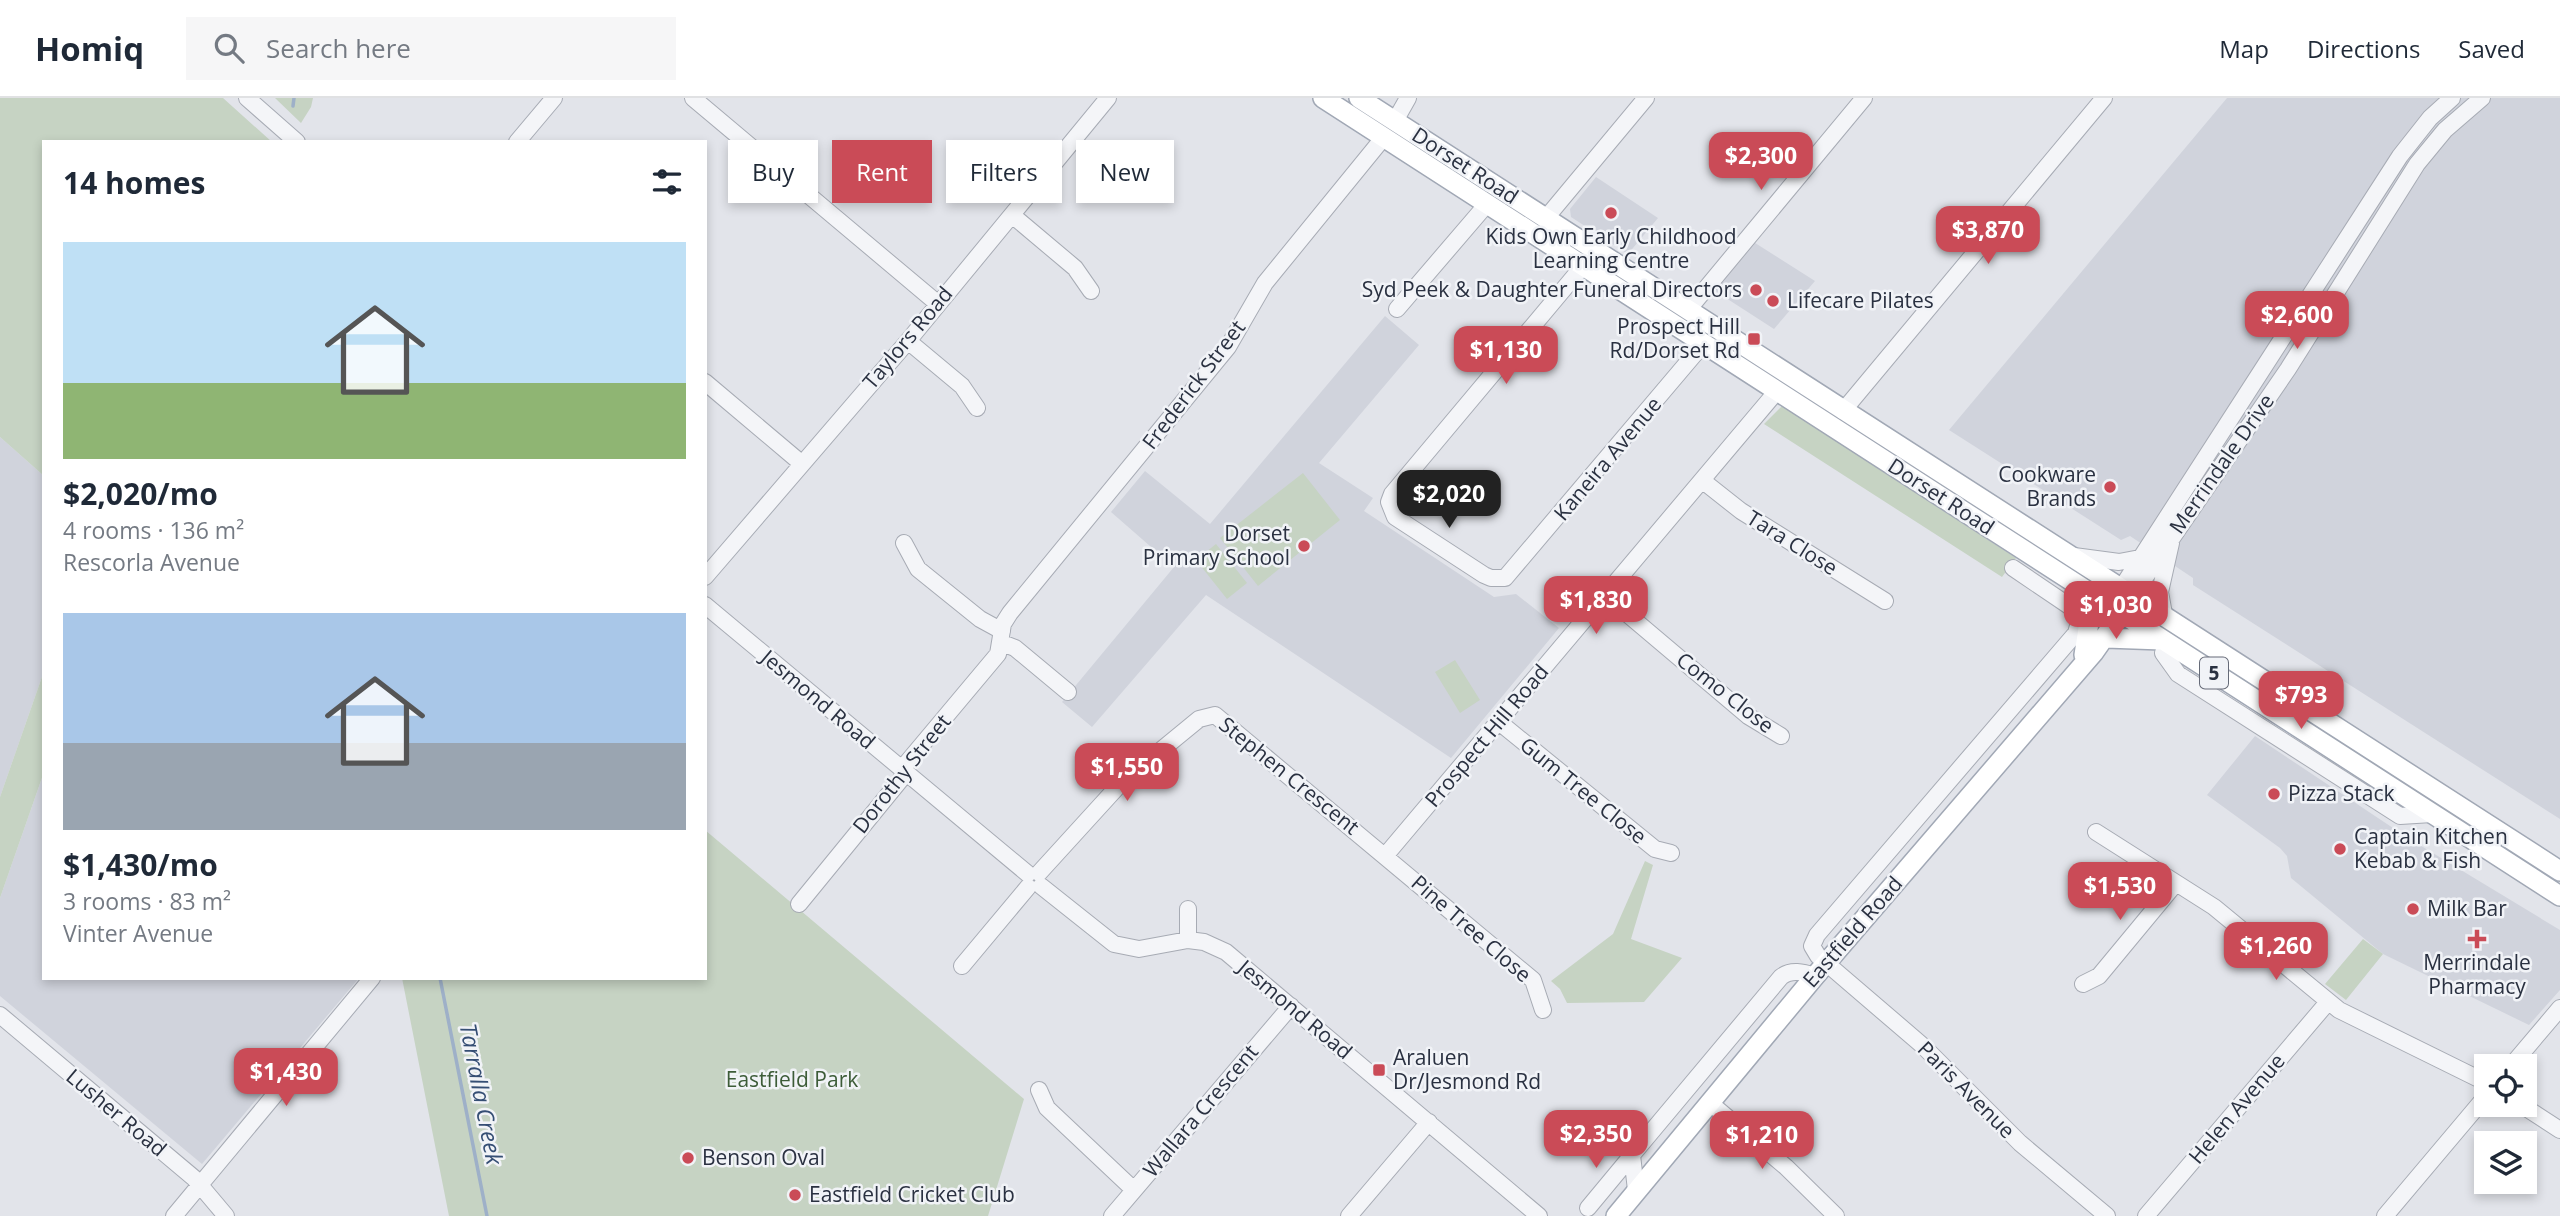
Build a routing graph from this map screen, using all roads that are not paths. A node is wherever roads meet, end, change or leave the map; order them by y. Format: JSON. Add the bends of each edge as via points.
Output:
{"nodes":[{"id":1,"x":247,"y":98,"type":"edge"},
{"id":2,"x":554,"y":98,"type":"edge"},
{"id":3,"x":693,"y":98,"type":"edge"},
{"id":4,"x":1108,"y":98,"type":"edge"},
{"id":5,"x":1322,"y":98,"type":"edge"},
{"id":6,"x":1360,"y":98,"type":"edge"},
{"id":7,"x":1408,"y":98,"type":"edge"},
{"id":8,"x":1646,"y":98,"type":"edge"},
{"id":9,"x":1864,"y":98,"type":"edge"},
{"id":10,"x":2104,"y":98,"type":"edge"},
{"id":11,"x":2452,"y":98,"type":"edge"},
{"id":12,"x":2482,"y":98,"type":"edge"},
{"id":13,"x":1390,"y":129,"type":"junction"},
{"id":14,"x":295,"y":140,"type":"edge"},
{"id":15,"x":519,"y":140,"type":"edge"},
{"id":16,"x":1487,"y":204,"type":"junction"},
{"id":17,"x":1012,"y":215,"type":"junction"},
{"id":18,"x":1546,"y":218,"type":"junction"},
{"id":19,"x":1594,"y":249,"type":"junction"},
{"id":20,"x":1583,"y":266,"type":"junction"},
{"id":21,"x":2317,"y":285,"type":"junction"},
{"id":22,"x":1091,"y":291,"type":"dead end"},
{"id":23,"x":2334,"y":296,"type":"junction"},
{"id":24,"x":937,"y":303,"type":"junction"},
{"id":25,"x":1397,"y":309,"type":"dead end"},
{"id":26,"x":1688,"y":310,"type":"junction"},
{"id":27,"x":908,"y":341,"type":"junction"},
{"id":28,"x":1704,"y":343,"type":"junction"},
{"id":29,"x":707,"y":384,"type":"edge"},
{"id":30,"x":2251,"y":389,"type":"junction"},
{"id":31,"x":1777,"y":391,"type":"junction"},
{"id":32,"x":2268,"y":399,"type":"junction"},
{"id":33,"x":977,"y":408,"type":"dead end"},
{"id":34,"x":1838,"y":419,"type":"junction"},
{"id":35,"x":801,"y":463,"type":"junction"},
{"id":36,"x":1703,"y":481,"type":"junction"},
{"id":37,"x":2173,"y":533,"type":"junction"},
{"id":38,"x":904,"y":543,"type":"dead end"},
{"id":39,"x":2071,"y":555,"type":"junction"},
{"id":40,"x":2140,"y":558,"type":"junction"},
{"id":41,"x":2013,"y":568,"type":"dead end"},
{"id":42,"x":707,"y":575,"type":"edge"},
{"id":43,"x":2128,"y":591,"type":"junction"},
{"id":44,"x":1606,"y":596,"type":"junction"},
{"id":45,"x":2093,"y":596,"type":"junction"},
{"id":46,"x":1885,"y":601,"type":"dead end"},
{"id":47,"x":707,"y":607,"type":"edge"},
{"id":48,"x":2117,"y":610,"type":"junction"},
{"id":49,"x":2164,"y":614,"type":"junction"},
{"id":50,"x":1002,"y":637,"type":"junction"},
{"id":51,"x":2106,"y":638,"type":"junction"},
{"id":52,"x":2165,"y":641,"type":"junction"},
{"id":53,"x":2075,"y":670,"type":"junction"},
{"id":54,"x":2039,"y":676,"type":"junction"},
{"id":55,"x":1068,"y":692,"type":"dead end"},
{"id":56,"x":1499,"y":722,"type":"junction"},
{"id":57,"x":1781,"y":736,"type":"dead end"},
{"id":58,"x":904,"y":771,"type":"junction"},
{"id":59,"x":2465,"y":810,"type":"junction"},
{"id":60,"x":2454,"y":827,"type":"junction"},
{"id":61,"x":2096,"y":832,"type":"dead end"},
{"id":62,"x":1671,"y":853,"type":"dead end"},
{"id":63,"x":1385,"y":856,"type":"junction"},
{"id":64,"x":2560,"y":871,"type":"edge"},
{"id":65,"x":1034,"y":880,"type":"junction"},
{"id":66,"x":2176,"y":883,"type":"junction"},
{"id":67,"x":2560,"y":895,"type":"edge"},
{"id":68,"x":799,"y":904,"type":"dead end"},
{"id":69,"x":1188,"y":909,"type":"dead end"},
{"id":70,"x":1188,"y":940,"type":"junction"},
{"id":71,"x":962,"y":966,"type":"dead end"},
{"id":72,"x":1820,"y":970,"type":"junction"},
{"id":73,"x":370,"y":980,"type":"edge"},
{"id":74,"x":2083,"y":984,"type":"dead end"},
{"id":75,"x":2328,"y":1002,"type":"junction"},
{"id":76,"x":1291,"y":1006,"type":"junction"},
{"id":77,"x":2560,"y":1008,"type":"edge"},
{"id":78,"x":1543,"y":1010,"type":"dead end"},
{"id":79,"x":0,"y":1015,"type":"edge"},
{"id":80,"x":2521,"y":1054,"type":"edge"},
{"id":81,"x":2474,"y":1076,"type":"edge"},
{"id":82,"x":1039,"y":1090,"type":"dead end"},
{"id":83,"x":1709,"y":1102,"type":"junction"},
{"id":84,"x":2474,"y":1110,"type":"edge"},
{"id":85,"x":2537,"y":1115,"type":"edge"},
{"id":86,"x":1429,"y":1122,"type":"junction"},
{"id":87,"x":2560,"y":1130,"type":"edge"},
{"id":88,"x":1632,"y":1155,"type":"junction"},
{"id":89,"x":199,"y":1184,"type":"junction"},
{"id":90,"x":1134,"y":1190,"type":"junction"},
{"id":91,"x":1635,"y":1191,"type":"junction"},
{"id":92,"x":1525,"y":1203,"type":"junction"},
{"id":93,"x":1596,"y":1212,"type":"edge"},
{"id":94,"x":174,"y":1216,"type":"edge"},
{"id":95,"x":226,"y":1216,"type":"edge"},
{"id":96,"x":1112,"y":1216,"type":"edge"},
{"id":97,"x":1349,"y":1216,"type":"edge"},
{"id":98,"x":1539,"y":1216,"type":"edge"},
{"id":99,"x":1544,"y":1216,"type":"edge"},
{"id":100,"x":1616,"y":1216,"type":"edge"},
{"id":101,"x":1836,"y":1216,"type":"edge"},
{"id":102,"x":2107,"y":1216,"type":"edge"},
{"id":103,"x":2146,"y":1216,"type":"edge"},
{"id":104,"x":2385,"y":1216,"type":"edge"}],
"edges":[{"from":1,"to":14,"type":"street"},
{"from":2,"to":15,"type":"street"},
{"from":3,"to":24,"type":"street"},
{"from":4,"to":17,"type":"street","name":"Taylors Road"},
{"from":5,"to":13,"type":"main road","name":"Dorset Road","number":"5"},
{"from":6,"to":13,"type":"main road","name":"Dorset Road","number":"5"},
{"from":7,"to":13,"type":"street","name":"Frederick Street"},
{"from":8,"to":18,"type":"street"},
{"from":9,"to":26,"type":"street"},
{"from":10,"to":34,"type":"street"},
{"from":11,"to":21,"type":"street","name":"Merrindale Drive","via":[[2415,134]]},
{"from":12,"to":23,"type":"street","name":"Merrindale Drive","via":[[2424,155]]},
{"from":13,"to":16,"type":"main road","name":"Dorset Road","number":"5"},
{"from":13,"to":18,"type":"main road","name":"Dorset Road","number":"5"},
{"from":13,"to":50,"type":"street","name":"Frederick Street","via":[[1265,283],[1228,347],[1010,613]]},
{"from":16,"to":20,"type":"main road","name":"Dorset Road","number":"5"},
{"from":16,"to":25,"type":"street"},
{"from":17,"to":22,"type":"street","via":[[1075,268]]},
{"from":17,"to":24,"type":"street","name":"Taylors Road"},
{"from":18,"to":19,"type":"main road","name":"Dorset Road","number":"5"},
{"from":19,"to":20,"type":"main road"},
{"from":19,"to":26,"type":"main road","name":"Dorset Road","number":"5"},
{"from":20,"to":28,"type":"main road","name":"Dorset Road","number":"5"},
{"from":20,"to":28,"type":"street","name":"Kaneira Avenue","via":[[1400,483],[1389,502],[1395,517],[1491,579],[1511,574]]},
{"from":21,"to":23,"type":"street"},
{"from":21,"to":30,"type":"street","name":"Merrindale Drive"},
{"from":23,"to":32,"type":"street","name":"Merrindale Drive"},
{"from":24,"to":27,"type":"street","name":"Taylors Road"},
{"from":26,"to":34,"type":"main road","name":"Dorset Road","number":"5"},
{"from":27,"to":33,"type":"street","via":[[962,386]]},
{"from":27,"to":35,"type":"street","name":"Taylors Road"},
{"from":28,"to":31,"type":"main road","name":"Dorset Road","number":"5"},
{"from":29,"to":35,"type":"street"},
{"from":30,"to":32,"type":"street"},
{"from":30,"to":40,"type":"street","name":"Merrindale Drive"},
{"from":31,"to":34,"type":"main road","name":"Dorset Road","number":"5"},
{"from":31,"to":36,"type":"street","name":"Prospect Hill Road"},
{"from":32,"to":37,"type":"street","name":"Merrindale Drive"},
{"from":34,"to":39,"type":"main road","name":"Dorset Road","number":"5"},
{"from":34,"to":45,"type":"main road","name":"Dorset Road","number":"5"},
{"from":35,"to":42,"type":"street","name":"Taylors Road"},
{"from":36,"to":44,"type":"street","name":"Prospect Hill Road"},
{"from":36,"to":46,"type":"street","name":"Tara Close","via":[[1741,511]]},
{"from":37,"to":43,"type":"street","name":"Merrindale Drive"},
{"from":37,"to":49,"type":"street","via":[[2161,592]]},
{"from":38,"to":50,"type":"street","via":[[918,569]]},
{"from":39,"to":40,"type":"street","via":[[2119,562]]},
{"from":39,"to":43,"type":"main road","name":"Dorset Road","number":"5"},
{"from":40,"to":43,"type":"street","name":"Merrindale Drive"},
{"from":41,"to":54,"type":"street","via":[[2071,606],[2080,619],[2076,633]]},
{"from":43,"to":48,"type":"main road","name":"Eastfield Road"},
{"from":43,"to":49,"type":"main road","name":"Dorset Road","number":"5"},
{"from":44,"to":56,"type":"street","name":"Prospect Hill Road"},
{"from":44,"to":57,"type":"street","name":"Como Close","via":[[1748,716]]},
{"from":45,"to":48,"type":"main road","name":"Dorset Road","number":"5"},
{"from":45,"to":53,"type":"main road"},
{"from":47,"to":58,"type":"street","name":"Jesmond Road"},
{"from":48,"to":51,"type":"main road","name":"Eastfield Road"},
{"from":48,"to":52,"type":"main road","name":"Dorset Road","number":"5"},
{"from":48,"to":53,"type":"main road","name":"Eastfield Road"},
{"from":49,"to":59,"type":"main road","name":"Dorset Road","number":"5"},
{"from":50,"to":55,"type":"street"},
{"from":50,"to":58,"type":"street","name":"Dorothy Street","via":[[998,654]]},
{"from":51,"to":52,"type":"main road"},
{"from":51,"to":53,"type":"main road","name":"Eastfield Road"},
{"from":52,"to":60,"type":"main road","name":"Dorset Road","number":"5"},
{"from":53,"to":54,"type":"street"},
{"from":53,"to":72,"type":"main road","name":"Eastfield Road"},
{"from":54,"to":72,"type":"street","via":[[1817,935],[1813,949]]},
{"from":56,"to":62,"type":"street","name":"Gum Tree Close","via":[[1655,849]]},
{"from":56,"to":63,"type":"street","name":"Prospect Hill Road"},
{"from":58,"to":65,"type":"street","name":"Jesmond Road"},
{"from":58,"to":68,"type":"street","name":"Dorothy Street"},
{"from":59,"to":60,"type":"main road"},
{"from":59,"to":64,"type":"main road","name":"Dorset Road","number":"5"},
{"from":60,"to":67,"type":"main road","name":"Dorset Road","number":"5"},
{"from":61,"to":66,"type":"street"},
{"from":63,"to":65,"type":"street","name":"Stephen Crescent","via":[[1220,717],[1210,714],[1191,724],[1121,783]]},
{"from":63,"to":78,"type":"street","name":"Pine Tree Close","via":[[1533,980]]},
{"from":65,"to":70,"type":"street","name":"Jesmond Road","via":[[1114,944],[1139,949]]},
{"from":65,"to":71,"type":"street"},
{"from":66,"to":74,"type":"street","via":[[2099,976]]},
{"from":66,"to":75,"type":"street","via":[[2231,919]]},
{"from":69,"to":70,"type":"street"},
{"from":70,"to":76,"type":"street","name":"Jesmond Road","via":[[1226,952]]},
{"from":72,"to":83,"type":"main road","name":"Eastfield Road"},
{"from":72,"to":88,"type":"street","via":[[1787,973],[1781,978]]},
{"from":72,"to":102,"type":"street","name":"Paris Avenue","via":[[1923,1046],[2020,1143]]},
{"from":73,"to":89,"type":"street"},
{"from":75,"to":81,"type":"street"},
{"from":75,"to":103,"type":"street","name":"Helen Avenue"},
{"from":76,"to":86,"type":"street","name":"Jesmond Road"},
{"from":76,"to":90,"type":"street","name":"Wallara Crescent"},
{"from":77,"to":80,"type":"street"},
{"from":79,"to":89,"type":"street","name":"Lusher Road"},
{"from":82,"to":90,"type":"street","via":[[1047,1108]]},
{"from":83,"to":91,"type":"main road","name":"Eastfield Road"},
{"from":83,"to":101,"type":"street"},
{"from":84,"to":104,"type":"street"},
{"from":85,"to":87,"type":"street"},
{"from":86,"to":92,"type":"street","name":"Jesmond Road"},
{"from":86,"to":97,"type":"street"},
{"from":88,"to":91,"type":"street"},
{"from":88,"to":93,"type":"street"},
{"from":89,"to":94,"type":"street"},
{"from":89,"to":95,"type":"street","name":"Lusher Road"},
{"from":90,"to":96,"type":"street","name":"Wallara Crescent"},
{"from":91,"to":93,"type":"main road","name":"Eastfield Road"},
{"from":91,"to":100,"type":"main road","name":"Eastfield Road"},
{"from":92,"to":98,"type":"street","name":"Jesmond Road"},
{"from":92,"to":99,"type":"street","name":"Jesmond Road"}]}
